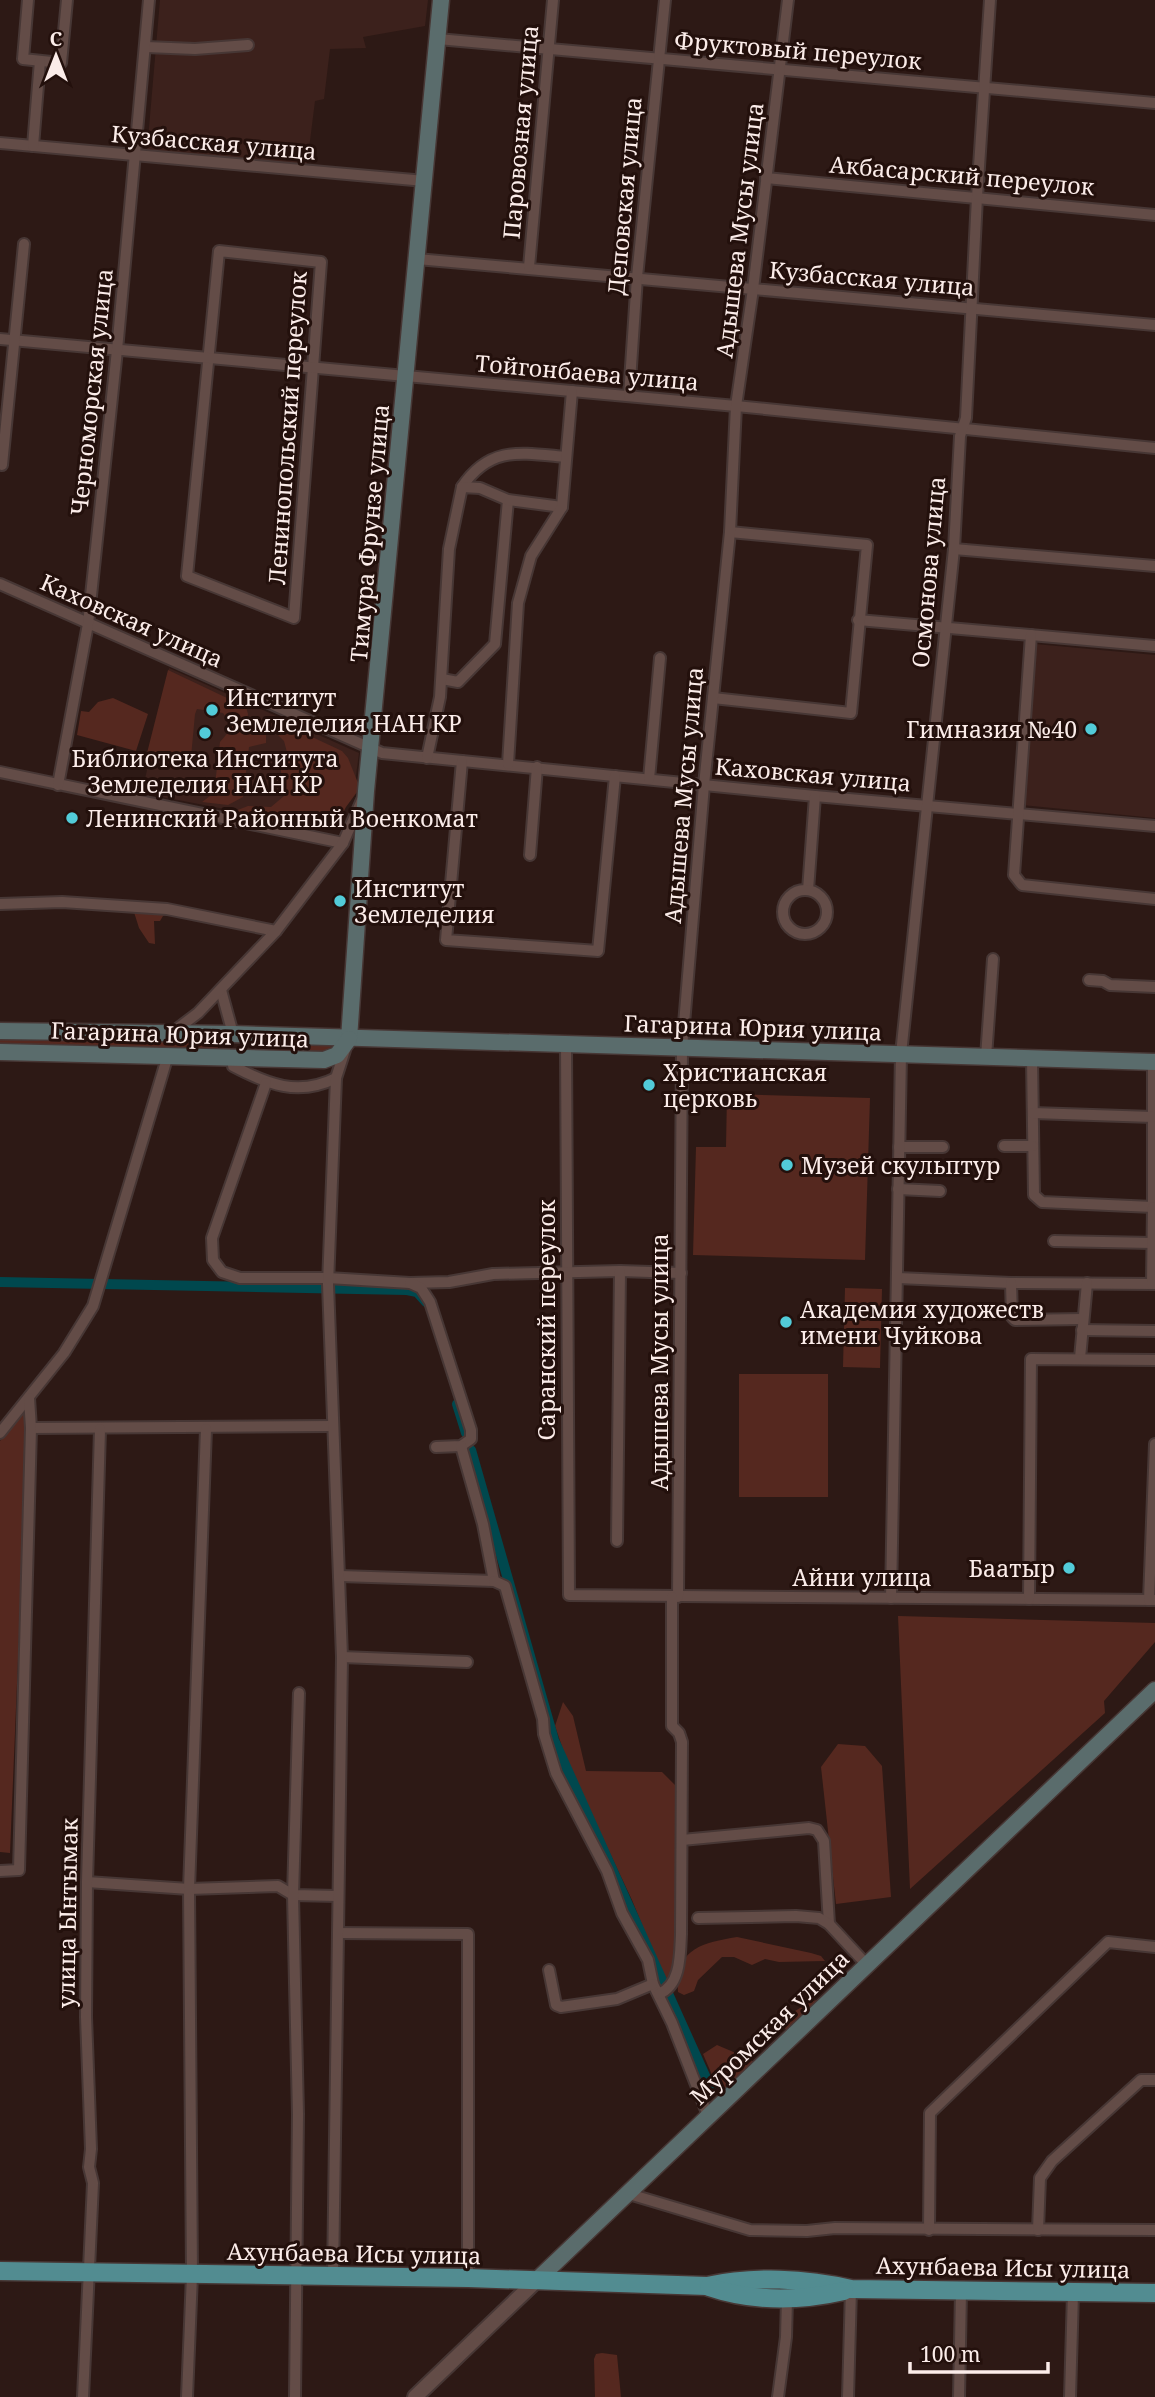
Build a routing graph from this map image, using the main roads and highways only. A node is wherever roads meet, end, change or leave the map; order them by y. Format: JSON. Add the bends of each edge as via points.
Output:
{"nodes":[{"id":1,"x":442,"y":0,"type":"edge"},
{"id":2,"x":0,"y":1031,"type":"edge"},
{"id":3,"x":233,"y":1034,"type":"junction"},
{"id":4,"x":349,"y":1039,"type":"junction"},
{"id":5,"x":0,"y":1052,"type":"edge"},
{"id":6,"x":233,"y":1057,"type":"junction"},
{"id":7,"x":1154,"y":1062,"type":"edge"},
{"id":8,"x":1155,"y":1690,"type":"edge"},
{"id":9,"x":0,"y":2271,"type":"edge"},
{"id":10,"x":537,"y":2280,"type":"junction"},
{"id":11,"x":707,"y":2286,"type":"junction"},
{"id":12,"x":851,"y":2289,"type":"junction"},
{"id":13,"x":1155,"y":2292,"type":"edge"}],
"edges":[{"from":1,"to":4,"type":"main road","name":"Тимура Фрунзе улица","via":[[366,791]]},
{"from":2,"to":3,"type":"main road","name":"Гагарина Юрия улица"},
{"from":3,"to":4,"type":"main road","name":"Гагарина Юрия улица"},
{"from":3,"to":6,"type":"main road"},
{"from":4,"to":6,"type":"main road","name":"Гагарина Юрия улица","via":[[337,1055],[324,1060]]},
{"from":4,"to":7,"type":"main road","name":"Гагарина Юрия улица"},
{"from":5,"to":6,"type":"main road","name":"Гагарина Юрия улица"},
{"from":8,"to":10,"type":"main road","name":"Муромская улица"},
{"from":9,"to":10,"type":"main road","name":"Ахунбаева Исы улица"},
{"from":10,"to":11,"type":"main road","name":"Ахунбаева Исы улица"},
{"from":11,"to":12,"type":"main road","name":"Ахунбаева Исы улица","via":[[730,2281],[787,2281]]},
{"from":11,"to":12,"type":"main road","name":"Ахунбаева Исы улица","via":[[729,2294],[788,2299]]},
{"from":12,"to":13,"type":"main road","name":"Ахунбаева Исы улица"}]}
